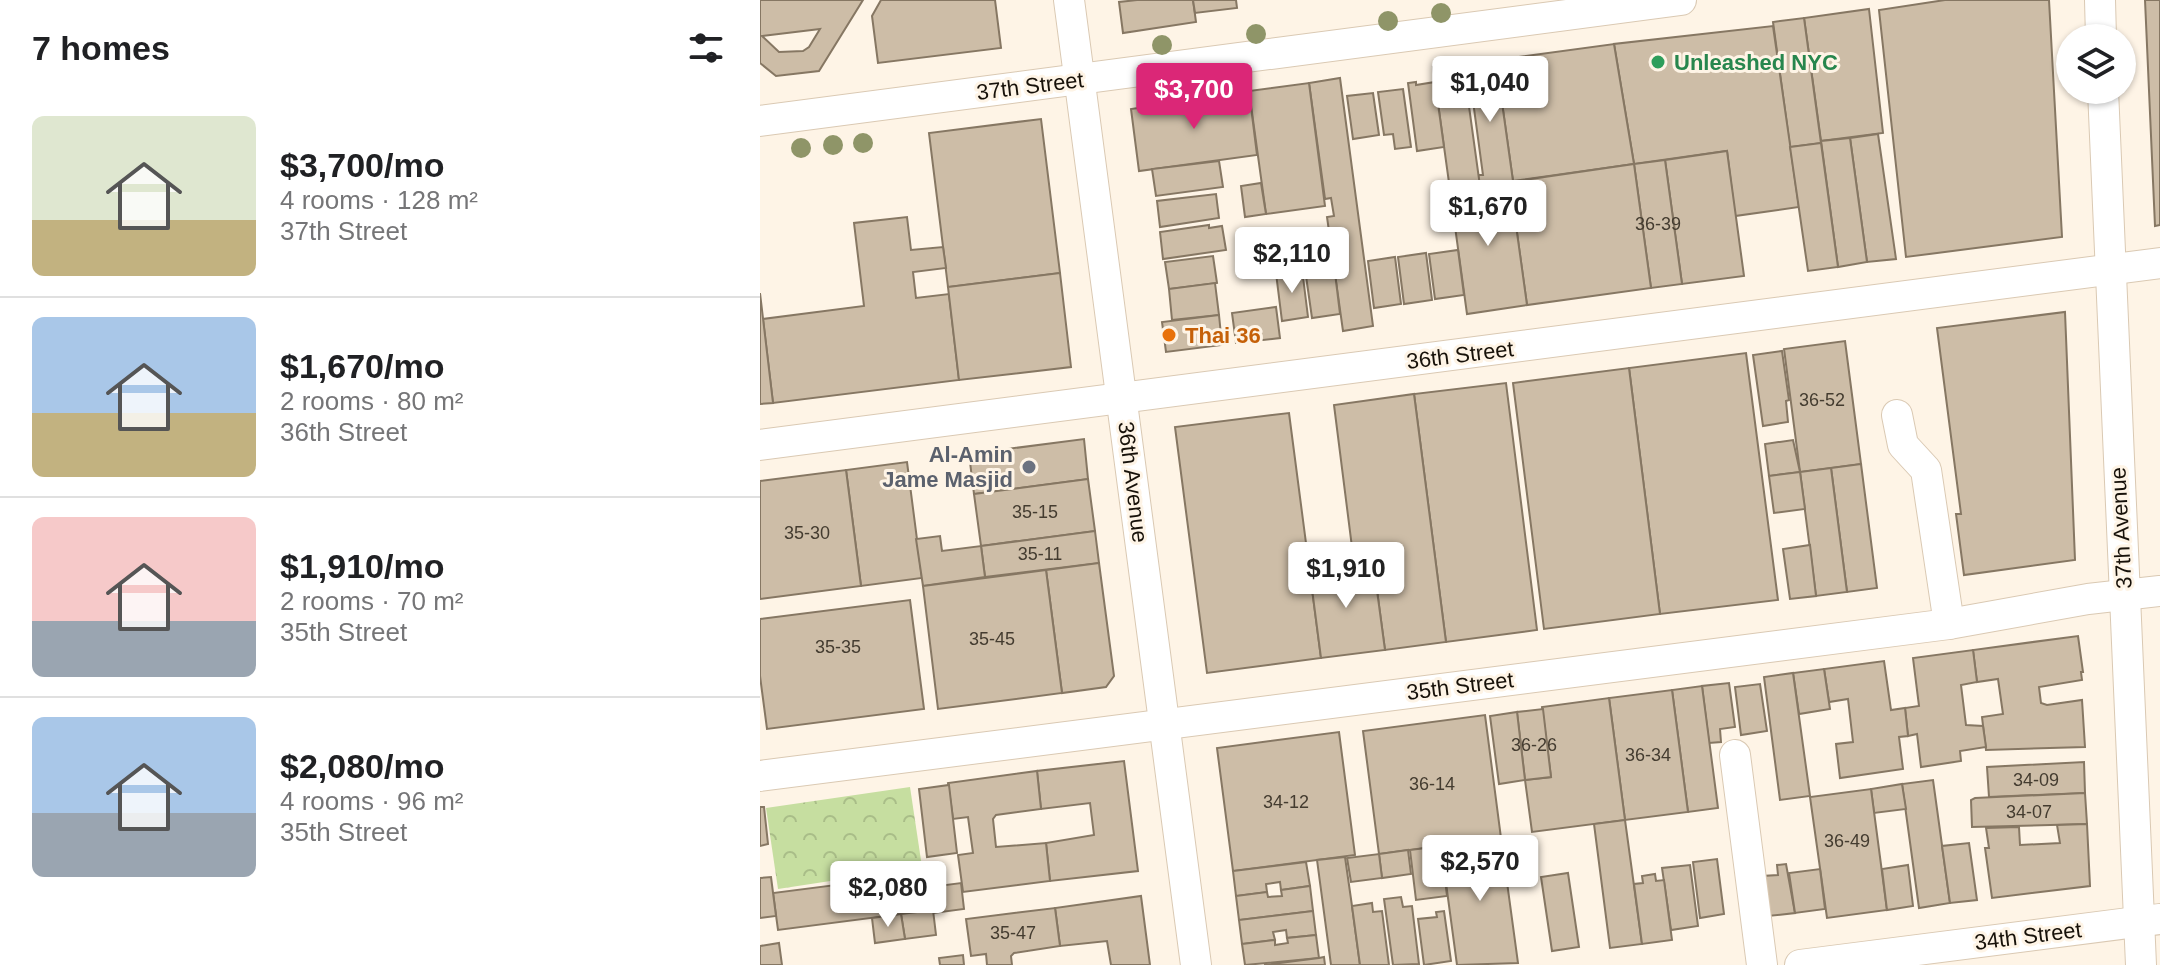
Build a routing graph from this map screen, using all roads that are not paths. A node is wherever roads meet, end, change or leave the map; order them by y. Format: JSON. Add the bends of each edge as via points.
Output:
{"nodes":[{"id":1,"x":1069,"y":0,"type":"edge"},
{"id":2,"x":1681,"y":0,"type":"edge"},
{"id":3,"x":2100,"y":0,"type":"edge"},
{"id":4,"x":2101,"y":24,"type":"edge"},
{"id":5,"x":1080,"y":80,"type":"junction"},
{"id":6,"x":2103,"y":104,"type":"edge"},
{"id":7,"x":760,"y":121,"type":"edge"},
{"id":8,"x":2160,"y":263,"type":"edge"},
{"id":9,"x":2109,"y":270,"type":"junction"},
{"id":10,"x":1122,"y":399,"type":"junction"},
{"id":11,"x":1897,"y":415,"type":"dead end"},
{"id":12,"x":760,"y":445,"type":"edge"},
{"id":13,"x":2160,"y":591,"type":"edge"},
{"id":14,"x":2124,"y":595,"type":"junction"},
{"id":15,"x":1949,"y":624,"type":"junction"},
{"id":16,"x":1164,"y":724,"type":"junction"},
{"id":17,"x":1735,"y":755,"type":"dead end"},
{"id":18,"x":760,"y":776,"type":"edge"},
{"id":19,"x":2150,"y":921,"type":"edge"},
{"id":20,"x":1196,"y":965,"type":"edge"},
{"id":21,"x":1762,"y":965,"type":"edge"},
{"id":22,"x":1800,"y":965,"type":"edge"},
{"id":23,"x":2141,"y":965,"type":"edge"}],
"edges":[{"from":1,"to":5,"type":"street","name":"36th Avenue"},
{"from":2,"to":5,"type":"street","name":"37th Street"},
{"from":3,"to":4,"type":"street"},
{"from":5,"to":7,"type":"street","name":"37th Street"},
{"from":5,"to":10,"type":"street","name":"36th Avenue"},
{"from":6,"to":9,"type":"street","name":"37th Avenue"},
{"from":8,"to":9,"type":"street","name":"36th Street"},
{"from":9,"to":10,"type":"street","name":"36th Street"},
{"from":9,"to":14,"type":"street","name":"37th Avenue"},
{"from":10,"to":12,"type":"street","name":"36th Street"},
{"from":10,"to":16,"type":"street","name":"36th Avenue"},
{"from":11,"to":15,"type":"street","via":[[1903,445],[1926,470]]},
{"from":13,"to":14,"type":"street","name":"35th Street"},
{"from":14,"to":15,"type":"street","name":"35th Street"},
{"from":14,"to":19,"type":"street","name":"37th Avenue"},
{"from":15,"to":16,"type":"street","name":"35th Street"},
{"from":16,"to":18,"type":"street","name":"35th Street"},
{"from":16,"to":20,"type":"street","name":"36th Avenue"},
{"from":17,"to":21,"type":"street"},
{"from":19,"to":22,"type":"street","name":"34th Street"},
{"from":19,"to":23,"type":"street","name":"37th Avenue"}]}
